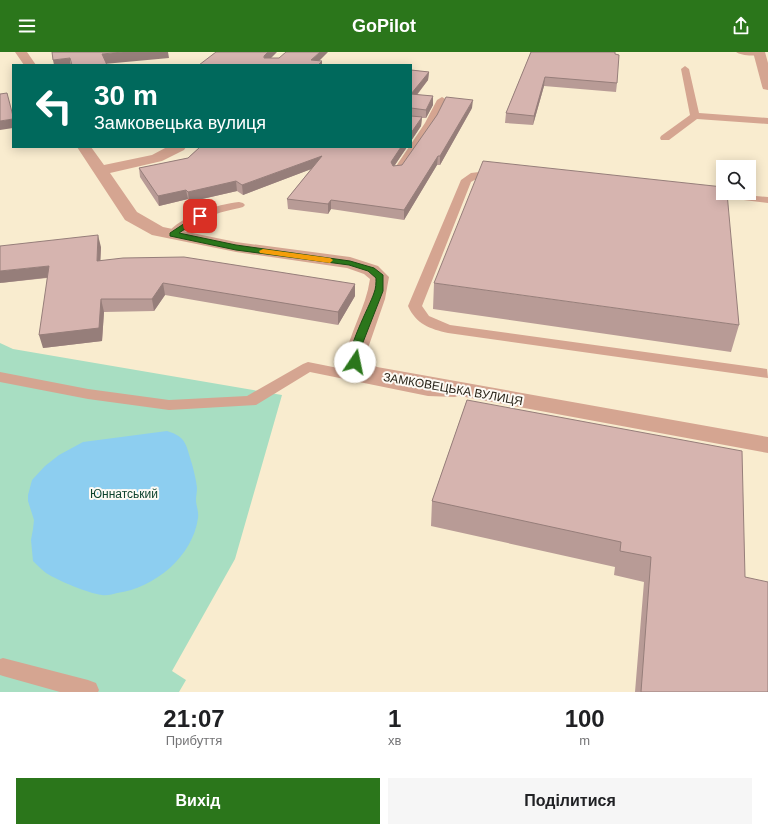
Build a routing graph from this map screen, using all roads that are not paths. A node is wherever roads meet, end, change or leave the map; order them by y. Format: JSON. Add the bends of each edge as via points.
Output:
{"nodes":[{"id":1,"x":21,"y":52,"type":"edge"},
{"id":2,"x":740,"y":52,"type":"edge"},
{"id":3,"x":759,"y":53,"type":"edge"},
{"id":4,"x":29,"y":64,"type":"edge"},
{"id":5,"x":685,"y":69,"type":"dead end"},
{"id":6,"x":768,"y":86,"type":"edge"},
{"id":7,"x":442,"y":100,"type":"dead end"},
{"id":8,"x":695,"y":116,"type":"junction"},
{"id":9,"x":417,"y":121,"type":"edge"},
{"id":10,"x":768,"y":121,"type":"edge"},
{"id":11,"x":430,"y":123,"type":"junction"},
{"id":12,"x":665,"y":138,"type":"dead end"},
{"id":13,"x":85,"y":148,"type":"edge"},
{"id":14,"x":178,"y":148,"type":"edge"},
{"id":15,"x":100,"y":171,"type":"junction"},
{"id":16,"x":396,"y":172,"type":"edge"},
{"id":17,"x":512,"y":174,"type":"edge"},
{"id":18,"x":700,"y":192,"type":"edge"},
{"id":19,"x":768,"y":200,"type":"edge"},
{"id":20,"x":240,"y":205,"type":"dead end"},
{"id":21,"x":173,"y":234,"type":"junction"},
{"id":22,"x":767,"y":374,"type":"edge"},
{"id":23,"x":0,"y":377,"type":"edge"},
{"id":24,"x":470,"y":392,"type":"junction"},
{"id":25,"x":768,"y":445,"type":"edge"},
{"id":26,"x":1,"y":668,"type":"edge"},
{"id":27,"x":86,"y":692,"type":"edge"}],
"edges":[{"from":1,"to":4,"type":"street"},
{"from":2,"to":3,"type":"lane"},
{"from":3,"to":6,"type":"street"},
{"from":5,"to":8,"type":"lane"},
{"from":7,"to":11,"type":"lane"},
{"from":8,"to":10,"type":"lane"},
{"from":8,"to":12,"type":"lane"},
{"from":9,"to":11,"type":"lane"},
{"from":11,"to":16,"type":"lane"},
{"from":13,"to":15,"type":"street","name":"ЗАМКОВЕЦЬКА ВУЛИЦЯ"},
{"from":14,"to":15,"type":"street","via":[[157,158]]},
{"from":15,"to":21,"type":"street","name":"ЗАМКОВЕЦЬКА ВУЛИЦЯ","via":[[131,216],[158,231]]},
{"from":17,"to":22,"type":"lane","via":[[489,173],[475,175],[466,180],[415,306],[418,315],[430,323],[448,329]]},
{"from":18,"to":19,"type":"lane"},
{"from":20,"to":21,"type":"lane","via":[[224,206],[208,212],[193,219]]},
{"from":21,"to":24,"type":"street","name":"ЗАМКОВЕЦЬКА ВУЛИЦЯ","via":[[236,247],[350,263],[371,270],[380,277],[379,291],[355,350],[355,362],[370,373]]},
{"from":23,"to":24,"type":"lane","via":[[88,394],[169,405],[250,401],[308,367],[428,391]]},
{"from":24,"to":25,"type":"street","name":"ЗАМКОВЕЦЬКА ВУЛИЦЯ"},
{"from":26,"to":27,"type":"lane","via":[[88,690]]}]}
